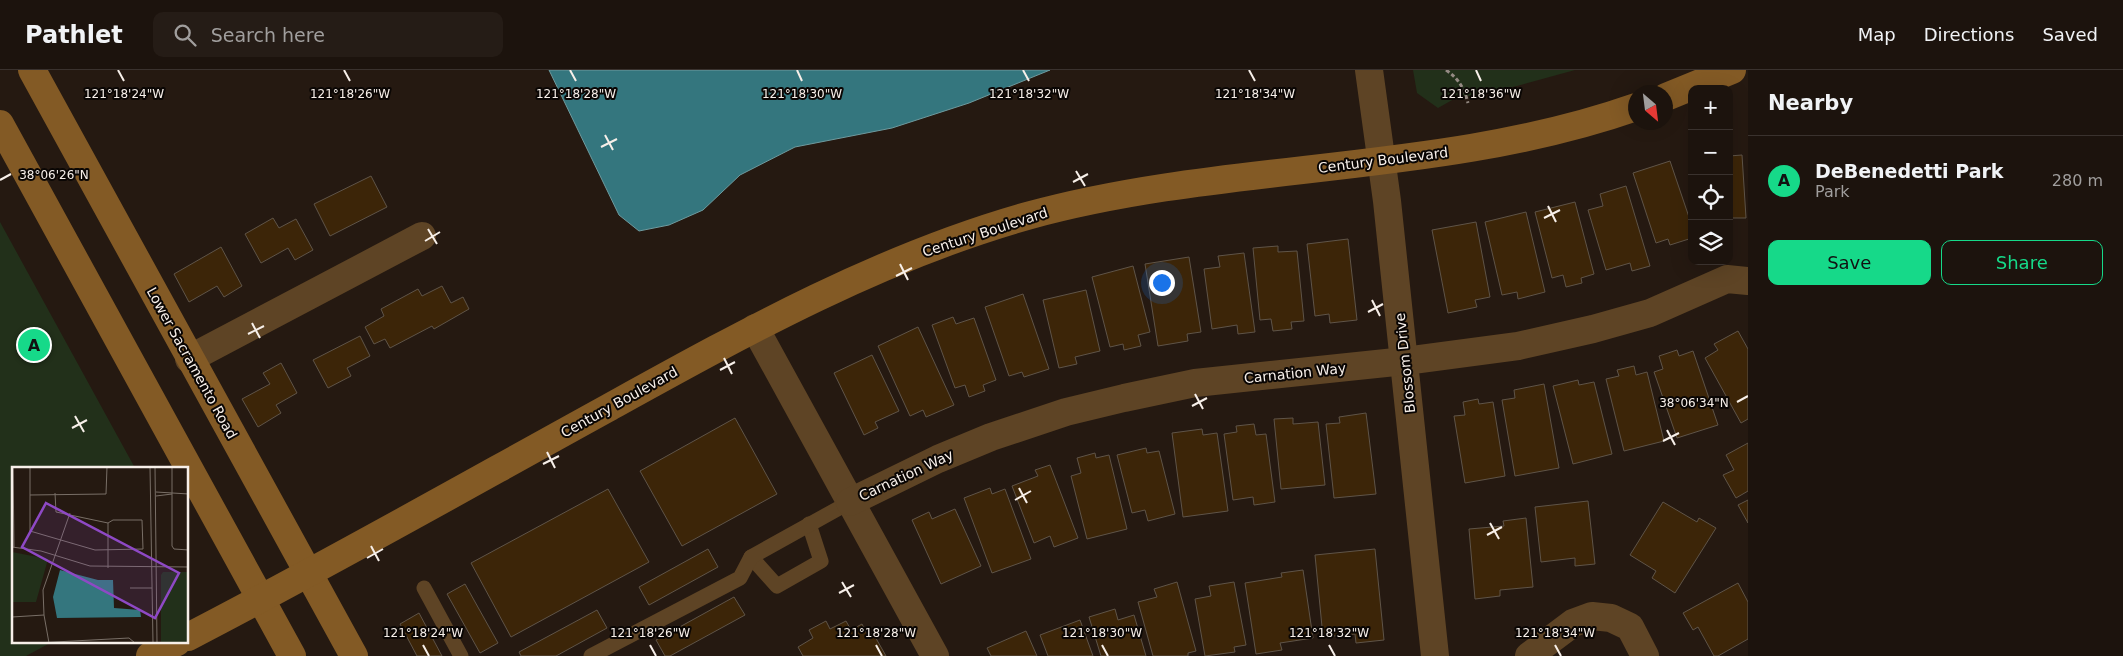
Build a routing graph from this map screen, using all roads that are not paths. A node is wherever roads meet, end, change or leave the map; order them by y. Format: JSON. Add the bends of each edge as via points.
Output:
{"nodes":[{"id":1,"x":32,"y":70,"type":"edge"},
{"id":2,"x":1368,"y":70,"type":"edge"},
{"id":3,"x":1732,"y":70,"type":"edge"},
{"id":4,"x":1673,"y":93,"type":"edge"},
{"id":5,"x":1628,"y":109,"type":"edge"},
{"id":6,"x":0,"y":124,"type":"edge"},
{"id":7,"x":1382,"y":162,"type":"junction"},
{"id":8,"x":422,"y":236,"type":"dead end"},
{"id":9,"x":1748,"y":281,"type":"edge"},
{"id":10,"x":755,"y":328,"type":"junction"},
{"id":11,"x":189,"y":359,"type":"junction"},
{"id":12,"x":1405,"y":362,"type":"junction"},
{"id":13,"x":188,"y":467,"type":"edge"},
{"id":14,"x":189,"y":468,"type":"edge"},
{"id":15,"x":850,"y":502,"type":"junction"},
{"id":16,"x":809,"y":524,"type":"junction"},
{"id":17,"x":751,"y":557,"type":"junction"},
{"id":18,"x":309,"y":573,"type":"junction"},
{"id":19,"x":424,"y":588,"type":"dead end"},
{"id":20,"x":261,"y":599,"type":"junction"},
{"id":21,"x":189,"y":636,"type":"edge"},
{"id":22,"x":173,"y":644,"type":"edge"},
{"id":23,"x":150,"y":656,"type":"edge"},
{"id":24,"x":292,"y":656,"type":"edge"},
{"id":25,"x":354,"y":656,"type":"edge"},
{"id":26,"x":461,"y":656,"type":"edge"},
{"id":27,"x":592,"y":656,"type":"edge"},
{"id":28,"x":934,"y":656,"type":"edge"},
{"id":29,"x":1435,"y":656,"type":"edge"},
{"id":30,"x":1528,"y":656,"type":"edge"},
{"id":31,"x":1645,"y":656,"type":"edge"}],
"edges":[{"from":1,"to":11,"type":"street","name":"Lower Sacramento Road"},
{"from":2,"to":7,"type":"street","name":"Blossom Drive"},
{"from":3,"to":4,"type":"street"},
{"from":5,"to":7,"type":"street","name":"Century Boulevard","via":[[1538,134]]},
{"from":6,"to":13,"type":"street"},
{"from":7,"to":10,"type":"street","name":"Century Boulevard","via":[[1176,185],[1119,194],[1027,216],[944,243],[835,288]]},
{"from":7,"to":12,"type":"street","name":"Blossom Drive"},
{"from":8,"to":11,"type":"street"},
{"from":9,"to":12,"type":"street","name":"Carnation Way","via":[[1727,279],[1650,313],[1593,329],[1518,346]]},
{"from":10,"to":15,"type":"street","name":"Carnation Way"},
{"from":10,"to":18,"type":"street","name":"Century Boulevard"},
{"from":11,"to":18,"type":"street","name":"Lower Sacramento Road"},
{"from":12,"to":15,"type":"street","name":"Carnation Way","via":[[1195,383],[1066,412],[938,459]]},
{"from":12,"to":29,"type":"street","name":"Blossom Drive"},
{"from":14,"to":20,"type":"street"},
{"from":15,"to":16,"type":"lane"},
{"from":15,"to":28,"type":"street","name":"Carnation Way"},
{"from":16,"to":17,"type":"lane"},
{"from":16,"to":17,"type":"lane","via":[[821,561],[777,586]]},
{"from":17,"to":27,"type":"lane","via":[[740,578]]},
{"from":18,"to":20,"type":"street","name":"Century Boulevard"},
{"from":18,"to":25,"type":"street","name":"Lower Sacramento Road"},
{"from":19,"to":26,"type":"lane"},
{"from":20,"to":21,"type":"street","name":"Century Boulevard"},
{"from":20,"to":24,"type":"street"},
{"from":22,"to":23,"type":"street"},
{"from":30,"to":31,"type":"street","via":[[1573,623],[1592,616],[1611,618],[1630,627]]}]}
